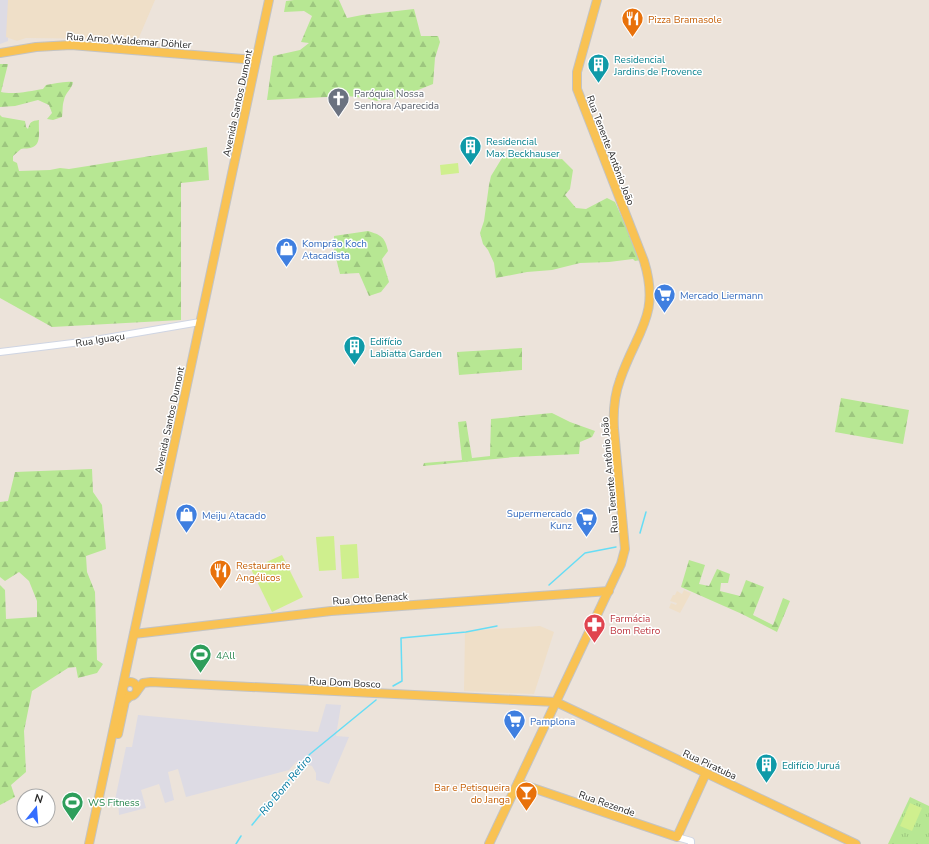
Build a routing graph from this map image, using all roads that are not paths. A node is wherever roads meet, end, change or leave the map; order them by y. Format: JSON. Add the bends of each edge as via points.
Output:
{"nodes":[{"id":1,"x":269,"y":0,"type":"edge"},
{"id":2,"x":597,"y":0,"type":"edge"},
{"id":3,"x":0,"y":53,"type":"edge"},
{"id":4,"x":256,"y":60,"type":"junction"},
{"id":5,"x":200,"y":322,"type":"junction"},
{"id":6,"x":0,"y":352,"type":"edge"},
{"id":7,"x":609,"y":590,"type":"junction"},
{"id":8,"x":134,"y":634,"type":"junction"},
{"id":9,"x":123,"y":688,"type":"junction"},
{"id":10,"x":137,"y":690,"type":"junction"},
{"id":11,"x":130,"y":696,"type":"junction"},
{"id":12,"x":556,"y":702,"type":"junction"},
{"id":13,"x":706,"y":773,"type":"junction"},
{"id":14,"x":518,"y":783,"type":"junction"},
{"id":15,"x":677,"y":837,"type":"junction"},
{"id":16,"x":691,"y":843,"type":"edge"},
{"id":17,"x":89,"y":844,"type":"edge"},
{"id":18,"x":95,"y":844,"type":"edge"},
{"id":19,"x":489,"y":844,"type":"edge"},
{"id":20,"x":856,"y":844,"type":"edge"}],
"edges":[{"from":1,"to":4,"type":"main road","name":"Avenida Santos Dumont"},
{"from":2,"to":7,"type":"main road","name":"Rua Tenente Antônio João","via":[[578,72],[577,89],[644,261],[650,291],[647,316],[620,380],[614,406],[625,549]]},
{"from":3,"to":4,"type":"main road","name":"Rua Arno Waldemar Döhler","via":[[71,45]]},
{"from":4,"to":5,"type":"main road","name":"Avenida Santos Dumont"},
{"from":5,"to":6,"type":"street","name":"Rua Iguaçu","via":[[89,341]]},
{"from":5,"to":8,"type":"main road","name":"Avenida Santos Dumont"},
{"from":7,"to":8,"type":"main road","name":"Rua Otto Benack","via":[[325,611]]},
{"from":7,"to":12,"type":"main road","name":"Rua Tenente Antônio João"},
{"from":8,"to":9,"type":"main road","name":"Avenida Santos Dumont"},
{"from":9,"to":10,"type":"main road","via":[[131,681],[136,684]]},
{"from":9,"to":11,"type":"main road","via":[[124,693]]},
{"from":9,"to":17,"type":"main road","name":"Avenida Santos Dumont"},
{"from":10,"to":11,"type":"main road","via":[[135,695]]},
{"from":10,"to":12,"type":"main road","name":"Rua Dom Bosco","via":[[143,683],[151,682]]},
{"from":11,"to":18,"type":"main road","via":[[126,701]]},
{"from":12,"to":13,"type":"main road","name":"Rua Piratuba"},
{"from":12,"to":14,"type":"main road","name":"Rua Tenente Antônio João"},
{"from":13,"to":15,"type":"main road"},
{"from":13,"to":20,"type":"main road","name":"Rua Piratuba"},
{"from":14,"to":15,"type":"main road","name":"Rua Rezende"},
{"from":14,"to":19,"type":"main road","name":"Rua Tenente Antônio João"},
{"from":15,"to":16,"type":"street","name":"Rua Rezende"}]}
